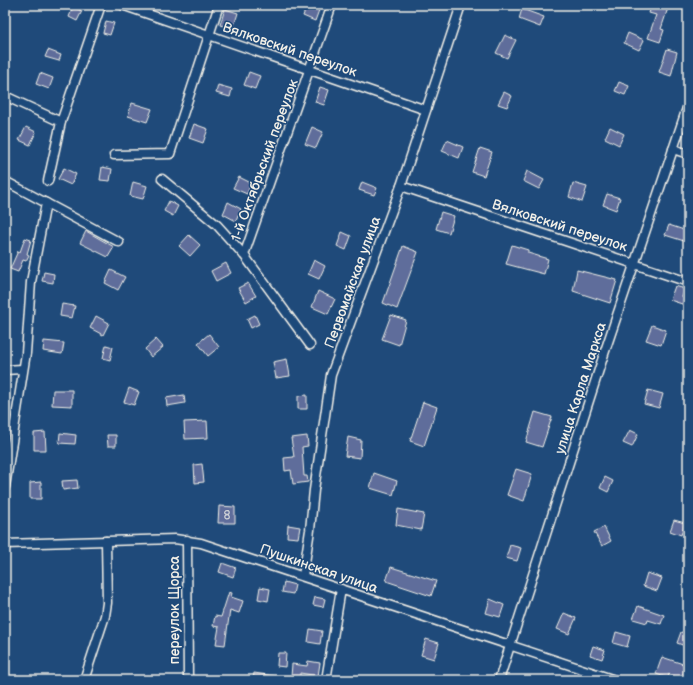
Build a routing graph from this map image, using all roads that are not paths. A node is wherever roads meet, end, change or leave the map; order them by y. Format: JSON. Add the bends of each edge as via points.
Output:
{"nodes":[{"id":1,"x":101,"y":5,"type":"edge"},
{"id":2,"x":122,"y":5,"type":"edge"},
{"id":3,"x":219,"y":5,"type":"edge"},
{"id":4,"x":332,"y":5,"type":"edge"},
{"id":5,"x":461,"y":5,"type":"edge"},
{"id":6,"x":209,"y":35,"type":"junction"},
{"id":7,"x":310,"y":70,"type":"junction"},
{"id":8,"x":5,"y":96,"type":"edge"},
{"id":9,"x":688,"y":105,"type":"edge"},
{"id":10,"x":426,"y":110,"type":"junction"},
{"id":11,"x":61,"y":122,"type":"junction"},
{"id":12,"x":673,"y":149,"type":"junction"},
{"id":13,"x":688,"y":154,"type":"edge"},
{"id":14,"x":114,"y":155,"type":"dead end"},
{"id":15,"x":162,"y":179,"type":"dead end"},
{"id":16,"x":5,"y":181,"type":"edge"},
{"id":17,"x":48,"y":181,"type":"dead end"},
{"id":18,"x":401,"y":186,"type":"junction"},
{"id":19,"x":46,"y":203,"type":"junction"},
{"id":20,"x":119,"y":242,"type":"dead end"},
{"id":21,"x":244,"y":255,"type":"junction"},
{"id":22,"x":634,"y":264,"type":"junction"},
{"id":23,"x":688,"y":282,"type":"edge"},
{"id":24,"x":310,"y":345,"type":"dead end"},
{"id":25,"x":22,"y":369,"type":"junction"},
{"id":26,"x":5,"y":370,"type":"edge"},
{"id":27,"x":7,"y":460,"type":"edge"},
{"id":28,"x":5,"y":486,"type":"edge"},
{"id":29,"x":187,"y":540,"type":"junction"},
{"id":30,"x":106,"y":541,"type":"junction"},
{"id":31,"x":5,"y":544,"type":"edge"},
{"id":32,"x":303,"y":576,"type":"junction"},
{"id":33,"x":341,"y":589,"type":"junction"},
{"id":34,"x":510,"y":646,"type":"junction"},
{"id":35,"x":84,"y":680,"type":"edge"},
{"id":36,"x":188,"y":680,"type":"edge"},
{"id":37,"x":326,"y":680,"type":"edge"},
{"id":38,"x":499,"y":680,"type":"edge"},
{"id":39,"x":615,"y":680,"type":"edge"}],
"edges":[{"from":1,"to":11,"type":"street"},
{"from":2,"to":6,"type":"street","name":"Вялковский переулок"},
{"from":3,"to":6,"type":"street"},
{"from":4,"to":7,"type":"street","name":"1-й Октябрьский переулок"},
{"from":5,"to":10,"type":"street","name":"Первомайская улица"},
{"from":6,"to":7,"type":"street","name":"Вялковский переулок"},
{"from":6,"to":14,"type":"street","via":[[170,154]]},
{"from":7,"to":10,"type":"street","name":"Вялковский переулок"},
{"from":7,"to":21,"type":"street","name":"1-й Октябрьский переулок"},
{"from":8,"to":11,"type":"street"},
{"from":9,"to":12,"type":"street","name":"улица Карла Маркса"},
{"from":10,"to":18,"type":"street","name":"Первомайская улица"},
{"from":11,"to":17,"type":"street"},
{"from":12,"to":13,"type":"street"},
{"from":12,"to":22,"type":"street","name":"улица Карла Маркса"},
{"from":15,"to":21,"type":"street","via":[[217,225]]},
{"from":16,"to":19,"type":"street"},
{"from":18,"to":22,"type":"street","name":"Вялковский переулок"},
{"from":18,"to":32,"type":"street","name":"Первомайская улица","via":[[331,375]]},
{"from":19,"to":20,"type":"street"},
{"from":19,"to":25,"type":"street","via":[[31,282],[26,353]]},
{"from":21,"to":24,"type":"street"},
{"from":22,"to":23,"type":"street","name":"Вялковский переулок"},
{"from":22,"to":34,"type":"street","name":"улица Карла Маркса"},
{"from":25,"to":26,"type":"street"},
{"from":25,"to":27,"type":"street"},
{"from":27,"to":28,"type":"street"},
{"from":29,"to":30,"type":"street","name":"Пушкинская улица"},
{"from":29,"to":32,"type":"street","name":"Пушкинская улица"},
{"from":29,"to":36,"type":"street","name":"переулок Щорса"},
{"from":30,"to":31,"type":"street","name":"Пушкинская улица"},
{"from":30,"to":35,"type":"street","via":[[105,616]]},
{"from":32,"to":33,"type":"street","name":"Пушкинская улица"},
{"from":33,"to":34,"type":"street","name":"Пушкинская улица"},
{"from":33,"to":37,"type":"street"},
{"from":34,"to":38,"type":"street","name":"улица Карла Маркса"},
{"from":34,"to":39,"type":"street","name":"Пушкинская улица"}]}
